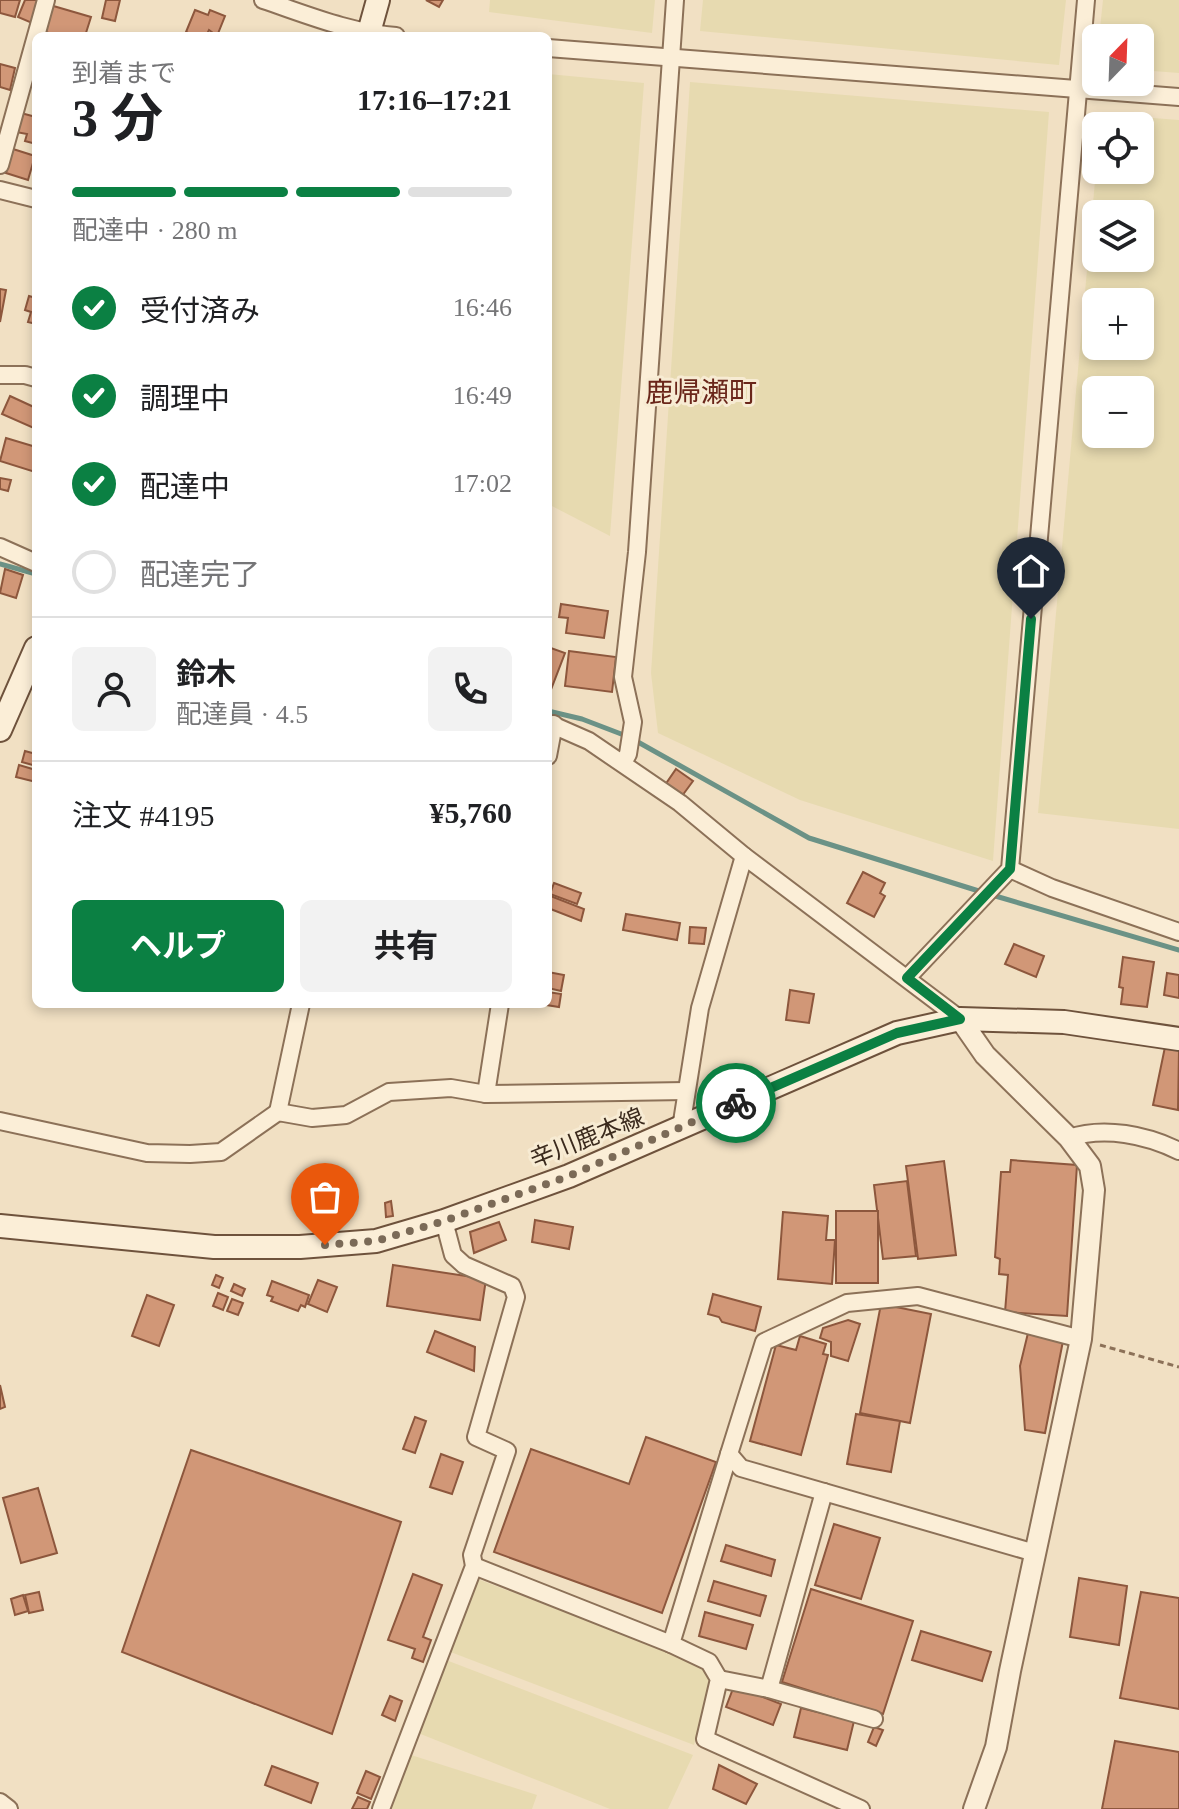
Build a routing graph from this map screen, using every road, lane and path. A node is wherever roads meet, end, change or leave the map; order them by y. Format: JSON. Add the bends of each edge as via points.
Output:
{"nodes":[{"id":1,"x":46,"y":0,"type":"edge"},
{"id":2,"x":263,"y":0,"type":"edge"},
{"id":3,"x":378,"y":0,"type":"edge"},
{"id":4,"x":675,"y":0,"type":"edge"},
{"id":5,"x":1086,"y":0,"type":"edge"},
{"id":6,"x":39,"y":32,"type":"edge"},
{"id":7,"x":357,"y":32,"type":"edge"},
{"id":8,"x":369,"y":32,"type":"edge"},
{"id":9,"x":552,"y":48,"type":"edge"},
{"id":10,"x":669,"y":57,"type":"junction"},
{"id":11,"x":30,"y":78,"type":"edge"},
{"id":12,"x":1077,"y":89,"type":"junction"},
{"id":13,"x":1179,"y":97,"type":"edge"},
{"id":14,"x":0,"y":165,"type":"edge"},
{"id":15,"x":0,"y":190,"type":"edge"},
{"id":16,"x":32,"y":198,"type":"edge"},
{"id":17,"x":0,"y":375,"type":"edge"},
{"id":18,"x":32,"y":377,"type":"edge"},
{"id":19,"x":0,"y":547,"type":"edge"},
{"id":20,"x":32,"y":561,"type":"edge"},
{"id":21,"x":32,"y":657,"type":"edge"},
{"id":22,"x":552,"y":723,"type":"edge"},
{"id":23,"x":0,"y":730,"type":"edge"},
{"id":24,"x":623,"y":763,"type":"junction"},
{"id":25,"x":744,"y":856,"type":"junction"},
{"id":26,"x":1010,"y":869,"type":"junction"},
{"id":27,"x":1179,"y":932,"type":"edge"},
{"id":28,"x":907,"y":978,"type":"junction"},
{"id":29,"x":300,"y":1008,"type":"edge"},
{"id":30,"x":499,"y":1008,"type":"edge"},
{"id":31,"x":960,"y":1019,"type":"junction"},
{"id":32,"x":1179,"y":1039,"type":"edge"},
{"id":33,"x":686,"y":1091,"type":"junction"},
{"id":34,"x":486,"y":1094,"type":"junction"},
{"id":35,"x":278,"y":1112,"type":"junction"},
{"id":36,"x":0,"y":1121,"type":"edge"},
{"id":37,"x":681,"y":1128,"type":"junction"},
{"id":38,"x":1069,"y":1138,"type":"junction"},
{"id":39,"x":1179,"y":1151,"type":"edge"},
{"id":40,"x":444,"y":1221,"type":"junction"},
{"id":41,"x":0,"y":1226,"type":"edge"},
{"id":42,"x":1081,"y":1339,"type":"junction"},
{"id":43,"x":1179,"y":1367,"type":"edge"},
{"id":44,"x":729,"y":1454,"type":"junction"},
{"id":45,"x":824,"y":1492,"type":"junction"},
{"id":46,"x":1035,"y":1553,"type":"junction"},
{"id":47,"x":474,"y":1566,"type":"junction"},
{"id":48,"x":671,"y":1644,"type":"junction"},
{"id":49,"x":719,"y":1679,"type":"junction"},
{"id":50,"x":769,"y":1689,"type":"junction"},
{"id":51,"x":874,"y":1719,"type":"dead end"},
{"id":52,"x":0,"y":1802,"type":"edge"},
{"id":53,"x":9,"y":1809,"type":"edge"},
{"id":54,"x":381,"y":1809,"type":"edge"},
{"id":55,"x":861,"y":1809,"type":"edge"},
{"id":56,"x":974,"y":1809,"type":"edge"}],
"edges":[{"from":1,"to":6,"type":"street"},
{"from":2,"to":7,"type":"street"},
{"from":3,"to":8,"type":"main road"},
{"from":4,"to":10,"type":"street"},
{"from":5,"to":12,"type":"street"},
{"from":9,"to":10,"type":"street"},
{"from":10,"to":12,"type":"street"},
{"from":10,"to":24,"type":"street","via":[[637,552],[623,677],[633,722]]},
{"from":11,"to":14,"type":"street"},
{"from":12,"to":13,"type":"street"},
{"from":12,"to":26,"type":"street"},
{"from":15,"to":16,"type":"street"},
{"from":17,"to":18,"type":"street"},
{"from":19,"to":20,"type":"street"},
{"from":21,"to":23,"type":"main road"},
{"from":22,"to":24,"type":"street"},
{"from":24,"to":25,"type":"street"},
{"from":25,"to":28,"type":"street"},
{"from":25,"to":33,"type":"street","via":[[700,1008]]},
{"from":26,"to":27,"type":"street"},
{"from":26,"to":28,"type":"street"},
{"from":28,"to":31,"type":"street"},
{"from":29,"to":35,"type":"street"},
{"from":30,"to":34,"type":"street"},
{"from":31,"to":32,"type":"main road","name":"辛川鹿本線","via":[[1064,1022]]},
{"from":31,"to":37,"type":"main road","name":"辛川鹿本線","via":[[897,1033]]},
{"from":31,"to":38,"type":"street","via":[[985,1055]]},
{"from":33,"to":34,"type":"street"},
{"from":33,"to":37,"type":"street"},
{"from":34,"to":35,"type":"street","via":[[451,1088],[389,1092],[346,1115],[312,1118]]},
{"from":35,"to":36,"type":"street","via":[[221,1152],[190,1154],[147,1153]]},
{"from":37,"to":40,"type":"main road","name":"辛川鹿本線"},
{"from":38,"to":39,"type":"street","via":[[1087,1132],[1154,1138]]},
{"from":38,"to":42,"type":"street","via":[[1090,1166],[1094,1190]]},
{"from":40,"to":41,"type":"main road","name":"辛川鹿本線","via":[[376,1241],[300,1247],[214,1247]]},
{"from":40,"to":47,"type":"street","via":[[453,1255],[512,1286],[516,1297],[476,1437],[507,1451],[472,1555]]},
{"from":42,"to":43,"type":"path"},
{"from":42,"to":44,"type":"street","via":[[918,1296],[847,1303],[764,1342]]},
{"from":42,"to":46,"type":"street"},
{"from":44,"to":45,"type":"street","via":[[741,1468]]},
{"from":44,"to":48,"type":"street"},
{"from":45,"to":46,"type":"street"},
{"from":45,"to":50,"type":"street"},
{"from":46,"to":56,"type":"street","via":[[996,1747]]},
{"from":47,"to":48,"type":"street"},
{"from":47,"to":54,"type":"street"},
{"from":48,"to":49,"type":"street","via":[[709,1662]]},
{"from":49,"to":50,"type":"street"},
{"from":49,"to":55,"type":"street","via":[[705,1739]]},
{"from":50,"to":51,"type":"street"},
{"from":52,"to":53,"type":"street"}]}
